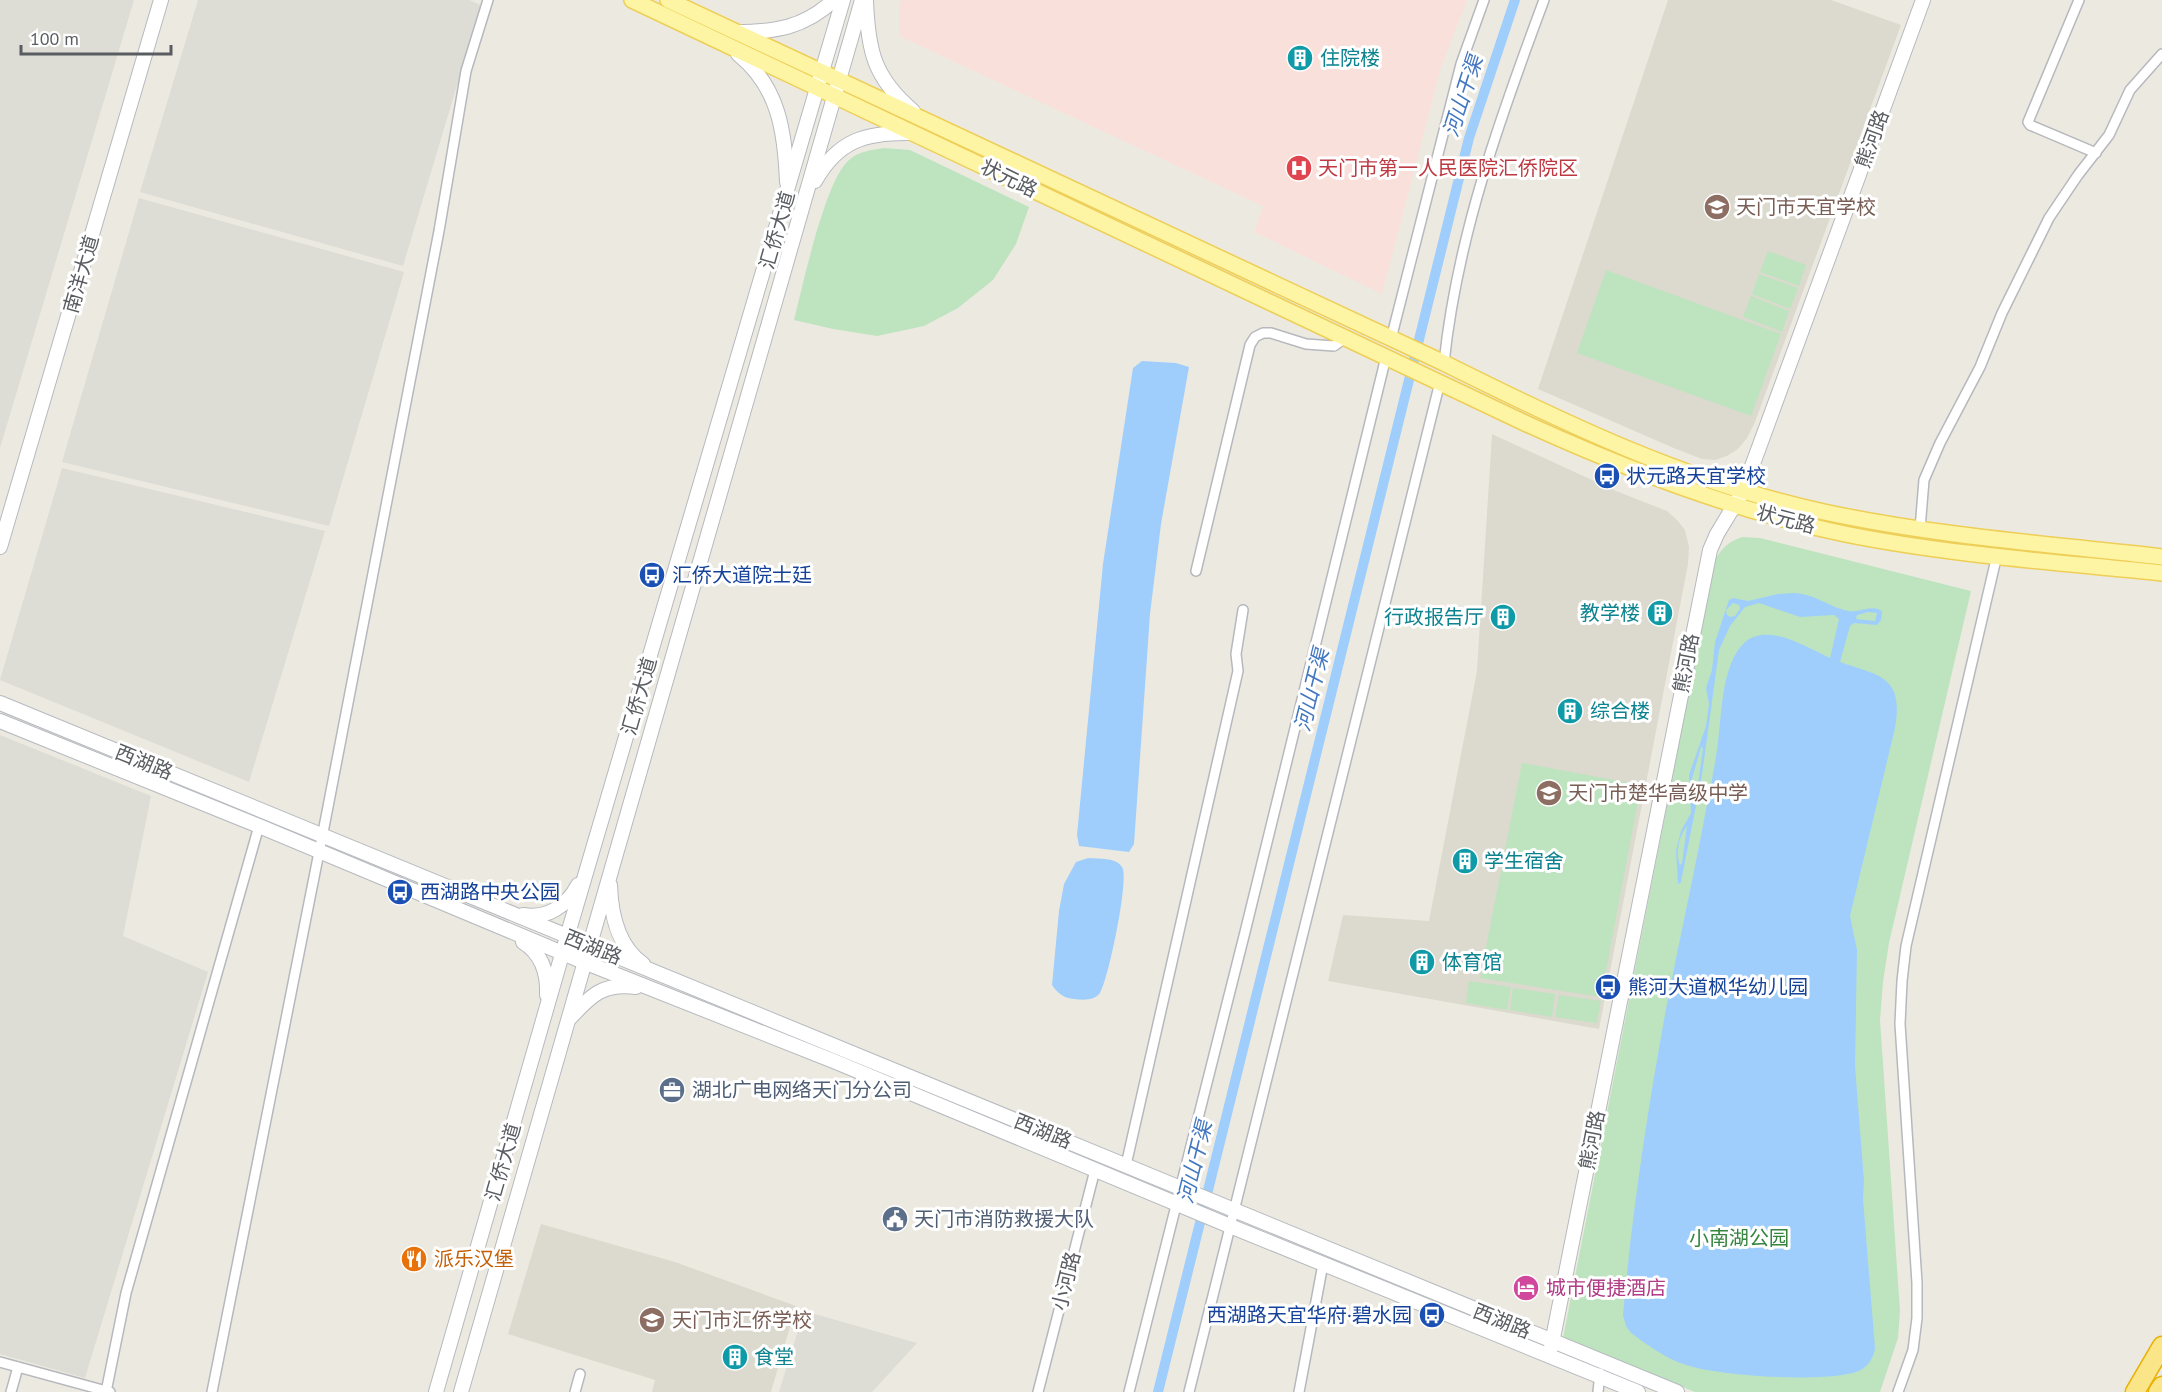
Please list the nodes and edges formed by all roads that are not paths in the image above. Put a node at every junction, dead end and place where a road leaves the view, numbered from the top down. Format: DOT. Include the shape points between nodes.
graph roads {
  1 [pos="161,0"];
  2 [pos="488,0"];
  3 [pos="632,0"];
  4 [pos="668,0"];
  5 [pos="834,0"];
  6 [pos="843,0"];
  7 [pos="852,0"];
  8 [pos="862,0"];
  9 [pos="1484,0"];
  10 [pos="1544,0"];
  11 [pos="1923,0"];
  12 [pos="2079,0"];
  13 [pos="732,39"];
  14 [pos="2162,54"];
  15 [pos="839,80"];
  16 [pos="821,81"];
  17 [pos="834,95"];
  18 [pos="921,118"];
  19 [pos="916,133"];
  20 [pos="2096,153"];
  21 [pos="787,194"];
  22 [pos="805,198"];
  23 [pos="1345,338"];
  24 [pos="1392,340"];
  25 [pos="1386,357"];
  26 [pos="1441,362"];
  27 [pos="1437,380"];
  28 [pos="1743,491"];
  29 [pos="1735,505"];
  30 [pos="1920,529"];
  31 [pos="0,547"];
  32 [pos="1997,555"];
  33 [pos="2162,557"];
  34 [pos="1196,571"];
  35 [pos="2162,573"];
  36 [pos="1243,610"];
  37 [pos="0,695"];
  38 [pos="0,703"];
  39 [pos="14,709"];
  40 [pos="3,723"];
  41 [pos="259,826"];
  42 [pos="322,836"];
  43 [pos="319,851"];
  44 [pos="588,868"];
  45 [pos="609,874"];
  46 [pos="507,912"];
  47 [pos="501,928"];
  48 [pos="567,937"];
  49 [pos="589,946"];
  50 [pos="563,954"];
  51 [pos="584,962"];
  52 [pos="657,974"];
  53 [pos="651,988"];
  54 [pos="546,1012"];
  55 [pos="567,1020"];
  56 [pos="1126,1165"];
  57 [pos="1095,1170"];
  58 [pos="1183,1189"];
  59 [pos="1179,1204"];
  60 [pos="1231,1210"];
  61 [pos="1226,1225"];
  62 [pos="1323,1264"];
  63 [pos="1553,1342"];
  64 [pos="2162,1346"];
  65 [pos="1550,1356"];
  66 [pos="1602,1361"];
  67 [pos="0,1362"];
  68 [pos="2162,1365"];
  69 [pos="18,1367"];
  70 [pos="580,1374"];
  71 [pos="1600,1377"];
  72 [pos="2162,1386"];
  73 [pos="10,1392"];
  74 [pos="108,1392"];
  75 [pos="212,1392"];
  76 [pos="436,1392"];
  77 [pos="461,1392"];
  78 [pos="575,1392"];
  79 [pos="1038,1392"];
  80 [pos="1129,1392"];
  81 [pos="1189,1392"];
  82 [pos="1299,1392"];
  83 [pos="1598,1392"];
  84 [pos="1638,1392"];
  85 [pos="1677,1392"];
  86 [pos="1898,1392"];
  87 [pos="2135,1392"];
  88 [pos="2146,1392"];
  89 [pos="2158,1392"];
  1 -- 31 [label="main road, 南洋大道"];
  2 -- 42 [label="street" via="466,71 439,231"];
  3 -- 13 [label="main road, 状元路"];
  4 -- 13 [label="main road, 状元路"];
  5 -- 13 [label="main road" via="800,23"];
  6 -- 16 [label="main road, 汇侨大道"];
  7 -- 8 [label="main road"];
  8 -- 15 [label="main road, 汇侨大道"];
  8 -- 18 [label="main road" via="869,39 884,81"];
  9 -- 24 [label="street" via="1455,86"];
  10 -- 26 [label="street" via="1480,183"];
  11 -- 28 [label="main road, 熊河路"];
  12 -- 20 [label="street" via="2028,122"];
  13 -- 16 [label="main road, 状元路"];
  13 -- 21 [label="main road" via="763,79 778,109"];
  14 -- 20 [label="street" via="2130,90"];
  15 -- 16 [label="main road, 状元路"];
  15 -- 17 [label="main road, 汇侨大道"];
  15 -- 18 [label="main road, 状元路"];
  16 -- 17 [label="main road, 状元路"];
  16 -- 21 [label="main road, 汇侨大道"];
  17 -- 19 [label="main road, 状元路"];
  17 -- 22 [label="main road, 汇侨大道"];
  18 -- 24 [label="main road, 状元路"];
  19 -- 22 [label="main road" via="870,136 841,148 829,159"];
  19 -- 23 [label="main road, 状元路"];
  20 -- 30 [label="street" via="2049,218 1940,443 1924,480"];
  21 -- 44 [label="main road, 汇侨大道"];
  22 -- 45 [label="main road, 汇侨大道"];
  23 -- 25 [label="main road, 状元路"];
  23 -- 34 [label="street" via="1334,346 1306,344 1271,333 1255,337"];
  24 -- 26 [label="main road, 状元路"];
  25 -- 27 [label="main road, 状元路"];
  25 -- 58 [label="street"];
  26 -- 28 [label="main road, 状元路" via="1632,453"];
  27 -- 29 [label="main road, 状元路" via="1578,447"];
  27 -- 60 [label="street"];
  28 -- 29 [label="main road, 熊河路"];
  28 -- 30 [label="main road, 状元路" via="1822,512"];
  29 -- 32 [label="main road, 状元路" via="1856,536"];
  29 -- 63 [label="main road, 熊河路" via="1717,534 1705,567"];
  30 -- 33 [label="main road, 状元路"];
  32 -- 35 [label="main road, 状元路"];
  32 -- 86 [label="street" via="1906,946 1900,1024 1917,1318 1913,1350"];
  36 -- 56 [label="street" via="1236,654 1238,670"];
  37 -- 39 [label="main road"];
  38 -- 39 [label="main road, 西湖路"];
  39 -- 42 [label="main road, 西湖路"];
  40 -- 41 [label="main road, 西湖路"];
  41 -- 43 [label="main road, 西湖路"];
  41 -- 74 [label="street" via="126,1293"];
  42 -- 43 [label="street"];
  42 -- 46 [label="main road, 西湖路"];
  43 -- 47 [label="main road, 西湖路"];
  43 -- 75 [label="street"];
  44 -- 46 [label="main road" via="560,907 538,916"];
  44 -- 48 [label="main road, 汇侨大道"];
  45 -- 49 [label="main road, 汇侨大道"];
  45 -- 52 [label="main road" via="612,910 620,937 638,960"];
  46 -- 48 [label="main road, 西湖路"];
  47 -- 50 [label="main road, 西湖路"];
  47 -- 54 [label="main road" via="531,947 543,963"];
  48 -- 49 [label="main road, 西湖路"];
  48 -- 50 [label="main road, 汇侨大道"];
  49 -- 51 [label="main road, 汇侨大道"];
  49 -- 52 [label="main road, 西湖路"];
  50 -- 51 [label="main road, 西湖路"];
  50 -- 54 [label="main road, 汇侨大道"];
  51 -- 53 [label="main road, 西湖路"];
  51 -- 55 [label="main road, 汇侨大道"];
  52 -- 56 [label="main road, 西湖路"];
  53 -- 55 [label="main road" via="606,988 594,993"];
  53 -- 57 [label="main road, 西湖路"];
  54 -- 76 [label="main road, 汇侨大道"];
  55 -- 77 [label="main road, 汇侨大道"];
  56 -- 58 [label="main road, 西湖路"];
  57 -- 59 [label="main road, 西湖路"];
  57 -- 79 [label="street, 小河路"];
  58 -- 59 [label="street"];
  58 -- 60 [label="main road, 西湖路"];
  59 -- 61 [label="main road, 西湖路"];
  59 -- 80 [label="street"];
  60 -- 61 [label="street"];
  60 -- 63 [label="main road, 西湖路"];
  61 -- 62 [label="main road, 西湖路"];
  61 -- 81 [label="street"];
  62 -- 65 [label="main road, 西湖路"];
  62 -- 82 [label="street"];
  63 -- 65 [label="main road, 熊河路"];
  63 -- 66 [label="main road, 西湖路"];
  64 -- 87 [label="highway"];
  65 -- 71 [label="main road, 西湖路"];
  66 -- 71 [label="street"];
  66 -- 85 [label="main road, 西湖路"];
  67 -- 69 [label="street"];
  68 -- 88 [label="highway"];
  69 -- 73 [label="street"];
  69 -- 74 [label="street"];
  70 -- 78 [label="street"];
  71 -- 83 [label="street"];
  71 -- 84 [label="main road, 西湖路"];
  72 -- 89 [label="highway"];
}
